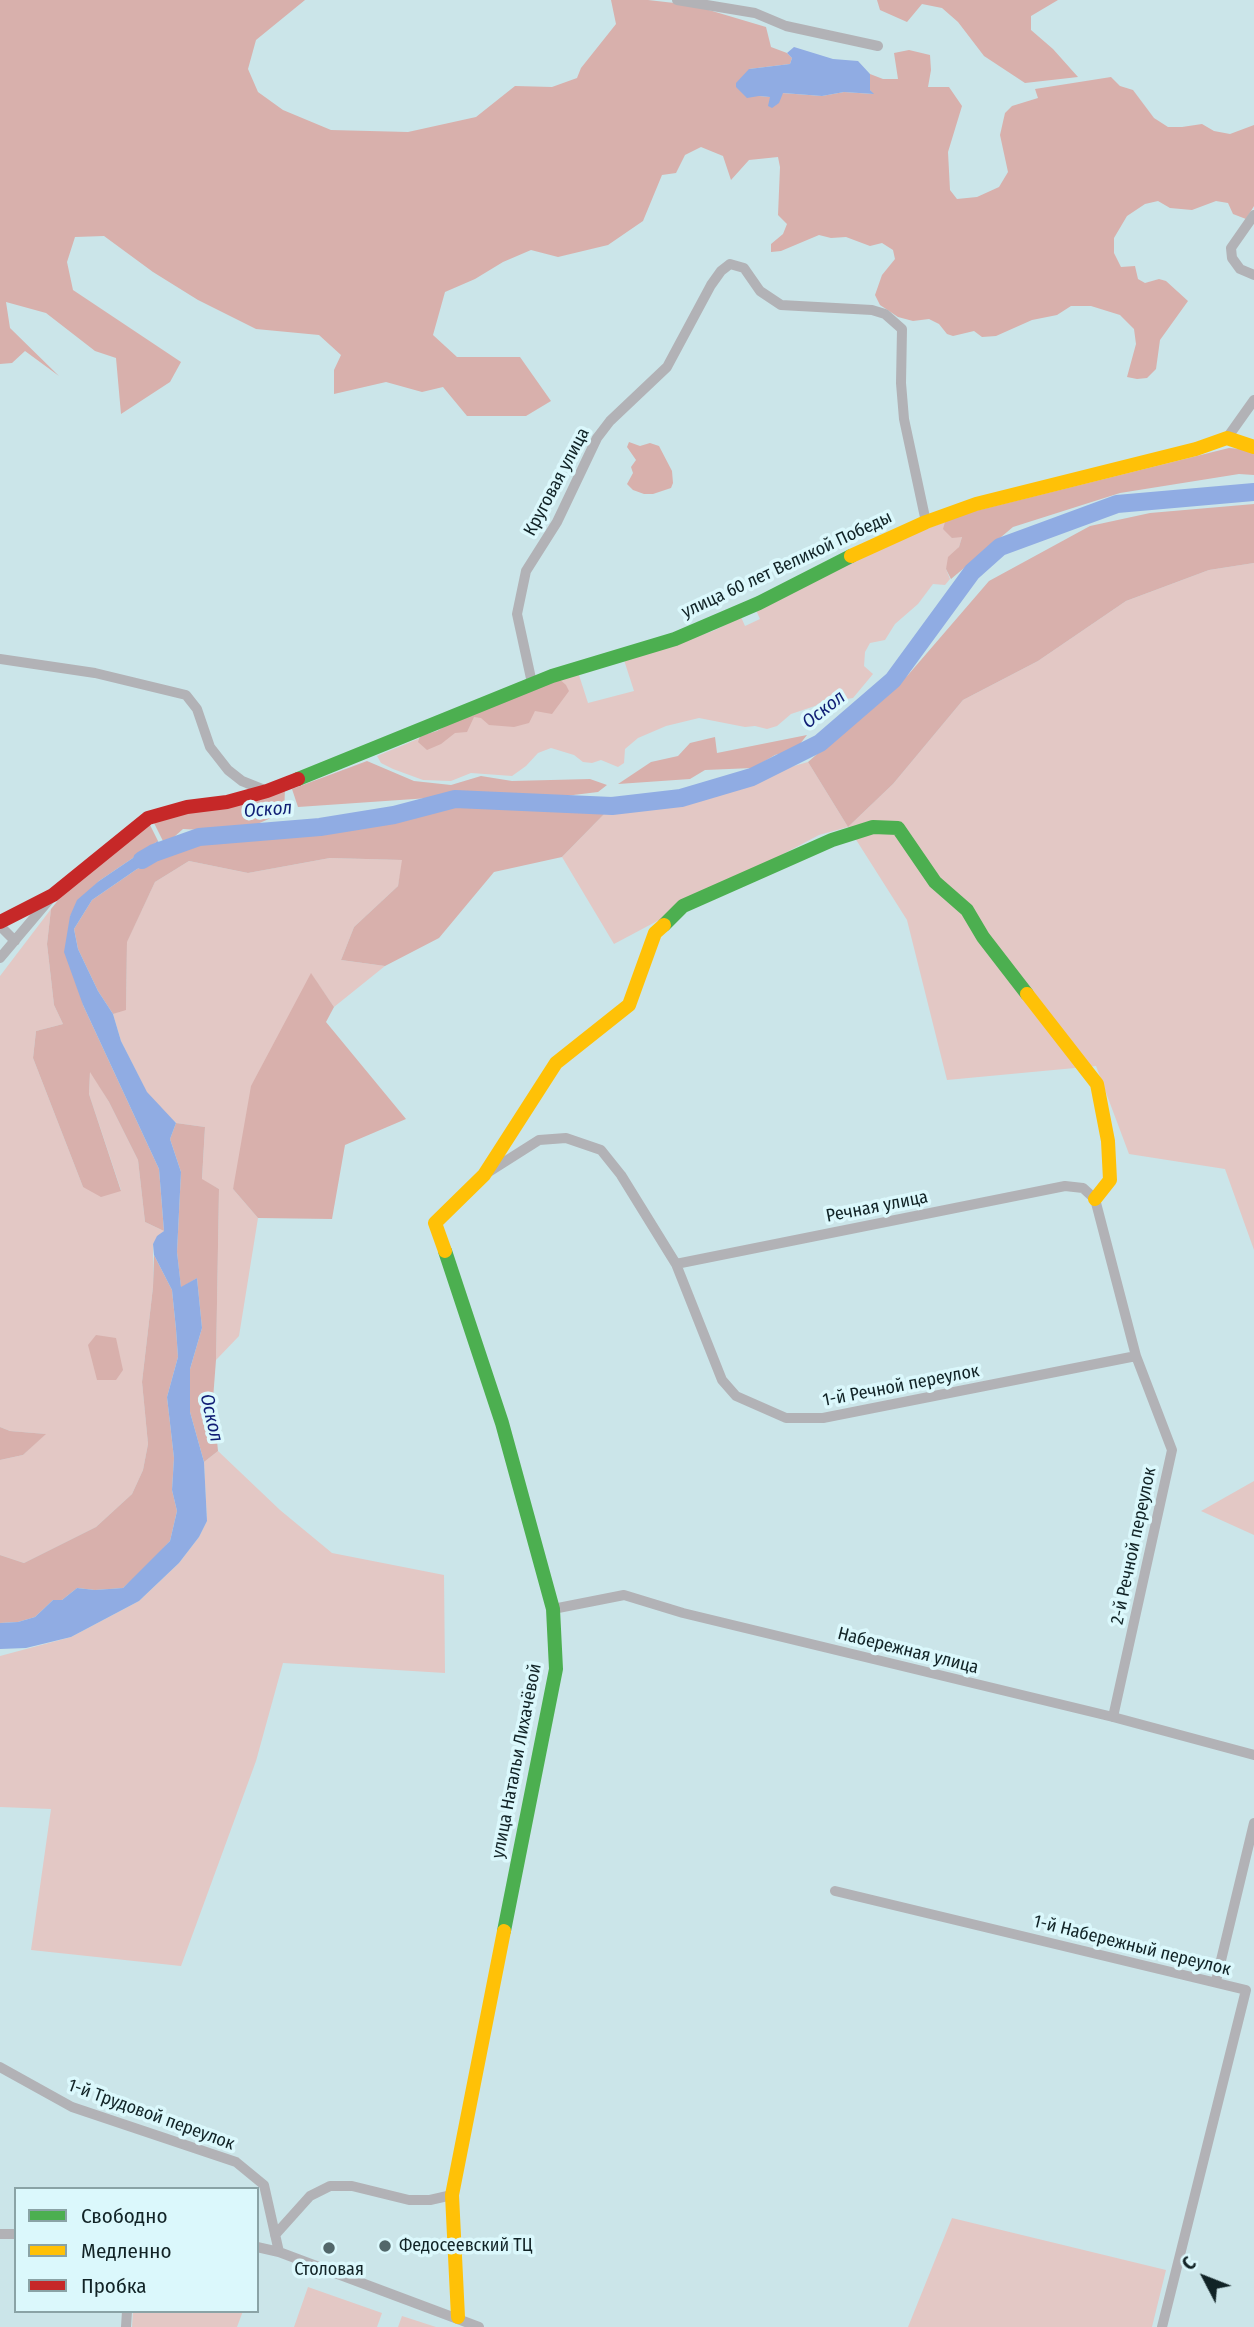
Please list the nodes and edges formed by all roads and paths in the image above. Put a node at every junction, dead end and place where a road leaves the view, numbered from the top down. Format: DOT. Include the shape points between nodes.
graph roads {
  1 [pos="677,0"];
  2 [pos="878,46"];
  3 [pos="1254,215"];
  4 [pos="1254,275"];
  5 [pos="1254,400"];
  6 [pos="1227,439"];
  7 [pos="1254,447"];
  8 [pos="926,522"];
  9 [pos="0,659"];
  10 [pos="533,683"];
  11 [pos="267,791"];
  12 [pos="54,895"];
  13 [pos="0,924"];
  14 [pos="15,941"];
  15 [pos="0,958"];
  16 [pos="484,1175"];
  17 [pos="1095,1199"];
  18 [pos="676,1264"];
  19 [pos="1136,1356"];
  20 [pos="553,1609"];
  21 [pos="1113,1717"];
  22 [pos="1254,1755"];
  23 [pos="1254,1823"];
  24 [pos="835,1891"];
  25 [pos="1216,1981"];
  26 [pos="0,2067"];
  27 [pos="452,2195"];
  28 [pos="275,2235"];
  29 [pos="259,2247"];
  30 [pos="279,2252"];
  31 [pos="458,2317"];
  32 [pos="479,2327"];
  33 [pos="1162,2327"];
  1 -- 2 [label="street" via="755,13 786,26"];
  3 -- 4 [label="street" via="1231,248 1240,269"];
  5 -- 6 [label="street"];
  6 -- 7 [label="street"];
  6 -- 8 [label="street, улица 60 лет Великой Победы" via="976,504"];
  8 -- 10 [label="street, улица 60 лет Великой Победы" via="675,639"];
  8 -- 10 [label="street, Круговая улица" via="904,419 902,329 885,314 872,310 781,305 760,291 744,268 730,264 711,285 667,367 597,438 556,522 526,570 517,614"];
  9 -- 11 [label="street" via="96,673 186,695 197,709 210,747 228,770"];
  10 -- 11 [label="street, улица 60 лет Великой Победы"];
  11 -- 12 [label="street, улица 60 лет Великой Победы" via="148,818"];
  12 -- 13 [label="street, улица 60 лет Великой Победы"];
  12 -- 14 [label="street"];
  13 -- 14 [label="street"];
  14 -- 15 [label="street"];
  16 -- 17 [label="street" via="556,1063 629,1005 655,933 683,906 832,840 873,827 898,828 936,882 967,910 1097,1084 1110,1180"];
  16 -- 18 [label="street, 1-й Речной переулок" via="539,1140 566,1138 601,1150"];
  16 -- 20 [label="street, улица Натальи Лихачёвой" via="435,1223 502,1423"];
  17 -- 18 [label="street, Речная улица" via="1083,1188 1065,1186"];
  17 -- 19 [label="street, 2-й Речной переулок"];
  18 -- 19 [label="street, 1-й Речной переулок" via="722,1380 736,1396 786,1418 823,1418"];
  19 -- 21 [label="street, 2-й Речной переулок" via="1172,1450"];
  20 -- 21 [label="street, Набережная улица" via="624,1595"];
  20 -- 27 [label="street, улица Натальи Лихачёвой" via="556,1669"];
  21 -- 22 [label="street, Набережная улица"];
  23 -- 25 [label="street"];
  24 -- 25 [label="street, 1-й Набережный переулок"];
  25 -- 33 [label="street, 1-й Набережный переулок" via="1247,1990"];
  26 -- 28 [label="street, 1-й Трудовой переулок" via="72,2107 236,2162 264,2185"];
  27 -- 28 [label="street" via="409,2200 352,2186 330,2186 310,2196"];
  27 -- 31 [label="street, улица Натальи Лихачёвой"];
  28 -- 30 [label="street, 1-й Трудовой переулок"];
  29 -- 30 [label="street"];
  30 -- 31 [label="street"];
  31 -- 32 [label="street"];
}
